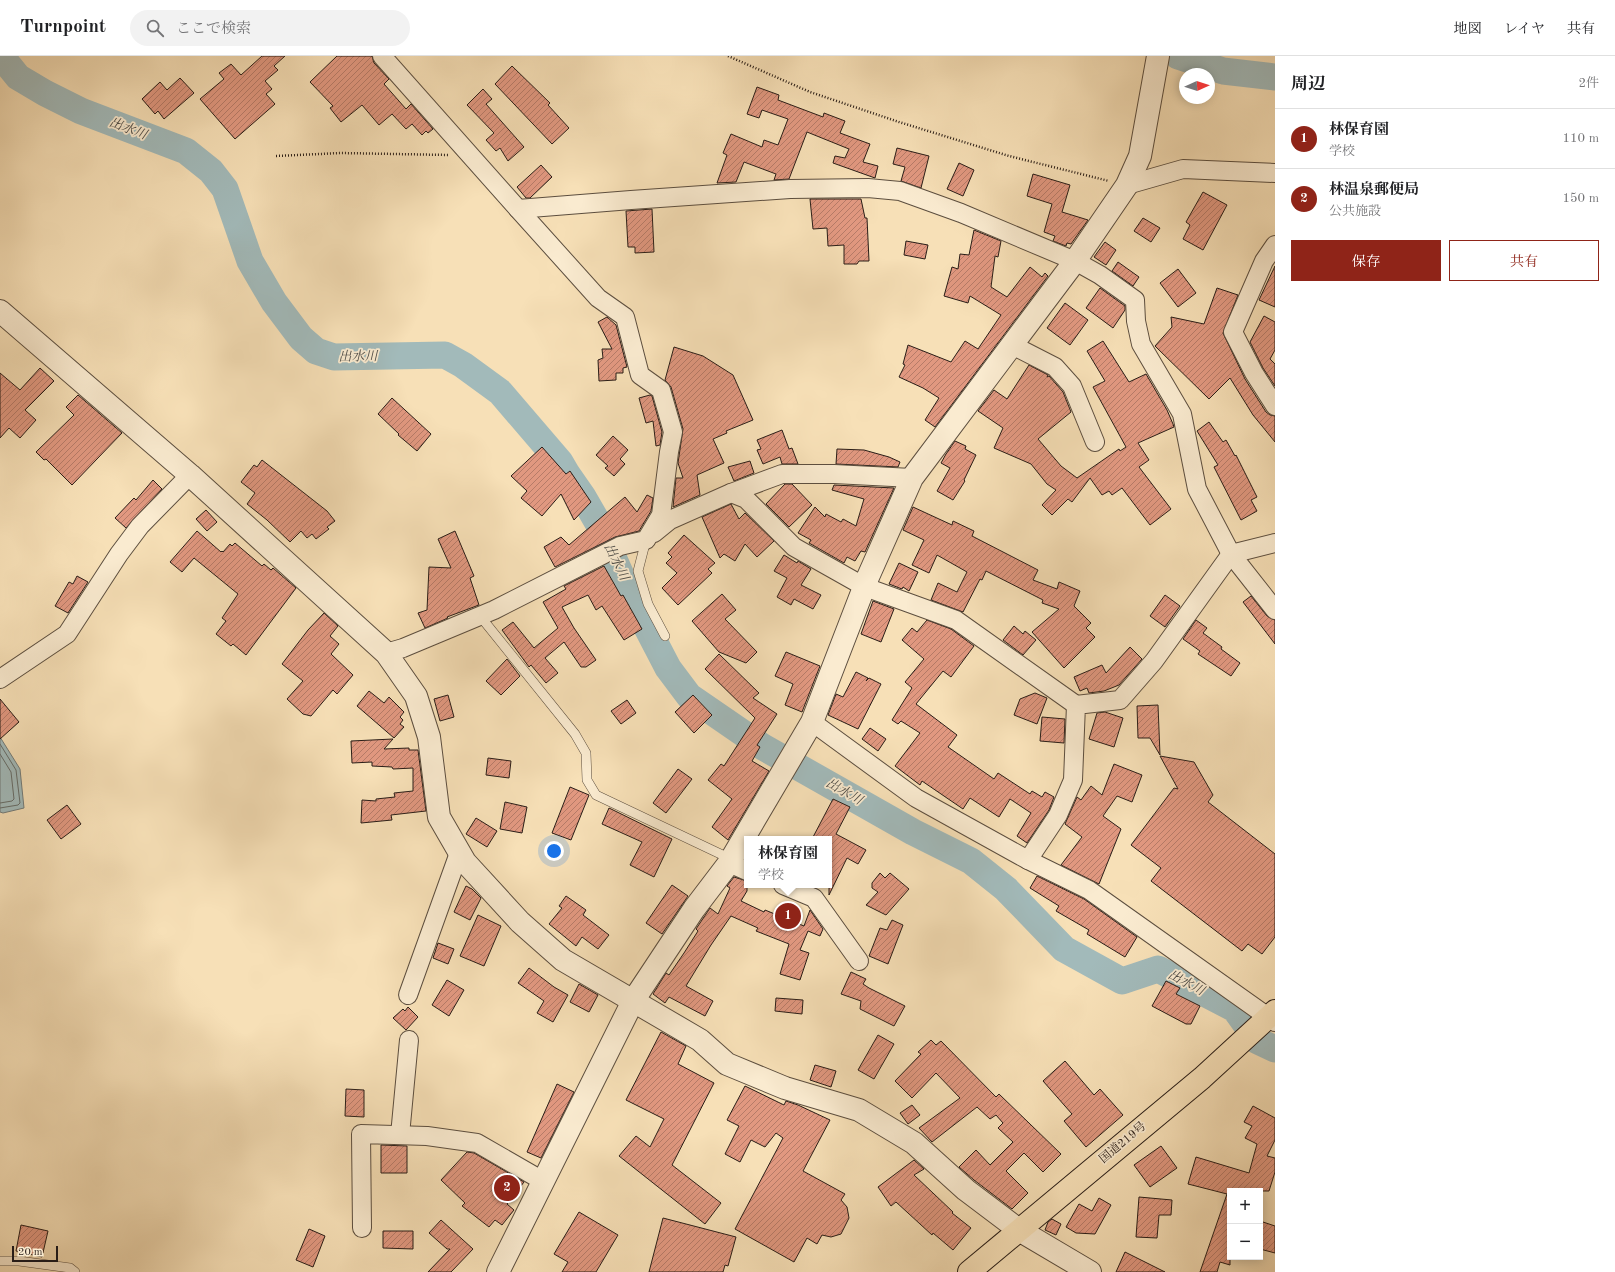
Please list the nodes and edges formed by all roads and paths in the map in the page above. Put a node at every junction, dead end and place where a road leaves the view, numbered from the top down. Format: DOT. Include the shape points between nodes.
graph roads {
  1 [pos="382,56"];
  2 [pos="728,56"];
  3 [pos="1158,56"];
  4 [pos="276,156"];
  5 [pos="472,156"];
  6 [pos="1275,173"];
  7 [pos="1127,185"];
  8 [pos="518,209"];
  9 [pos="1275,245"];
  10 [pos="1075,261"];
  11 [pos="0,312"];
  12 [pos="1012,345"];
  13 [pos="1275,406"];
  14 [pos="1095,442"];
  15 [pos="190,475"];
  16 [pos="912,478"];
  17 [pos="731,493"];
  18 [pos="646,540"];
  19 [pos="1275,543"];
  20 [pos="1231,554"];
  21 [pos="865,587"];
  22 [pos="1275,610"];
  23 [pos="480,616"];
  24 [pos="665,636"];
  25 [pos="386,653"];
  26 [pos="0,679"];
  27 [pos="1076,705"];
  28 [pos="812,722"];
  29 [pos="751,836"];
  30 [pos="744,849"];
  31 [pos="459,853"];
  32 [pos="1028,860"];
  33 [pos="736,864"];
  34 [pos="790,888"];
  35 [pos="859,960"];
  36 [pos="408,995"];
  37 [pos="633,1001"];
  38 [pos="1273,1017"];
  39 [pos="409,1040"];
  40 [pos="400,1135"];
  41 [pos="543,1180"];
  42 [pos="362,1228"];
  43 [pos="1018,1230"];
  44 [pos="0,1261"];
  45 [pos="75,1272"];
  46 [pos="498,1272"];
  47 [pos="968,1272"];
  48 [pos="1090,1272"];
  1 -- 5 [label="street"];
  2 -- 7 [label="path" via="810,92 899,122 1009,156"];
  3 -- 7 [label="street" via="1140,156"];
  4 -- 5 [label="path" via="341,153"];
  5 -- 8 [label="street"];
  6 -- 7 [label="street" via="1183,169"];
  7 -- 10 [label="street"];
  8 -- 10 [label="street" via="790,190 868,188 900,191 961,213"];
  8 -- 18 [label="street" via="598,298 625,318 640,375 661,390 673,432 661,515"];
  9 -- 13 [label="street" via="1264,260 1233,332"];
  10 -- 12 [label="street"];
  10 -- 20 [label="street" via="1135,300 1141,344 1182,414 1197,489"];
  11 -- 15 [label="street"];
  12 -- 14 [label="street" via="1055,367 1072,386"];
  12 -- 16 [label="street"];
  15 -- 25 [label="street"];
  15 -- 26 [label="street" via="136,532 67,634"];
  16 -- 17 [label="street" via="782,474"];
  16 -- 21 [label="street"];
  17 -- 18 [label="street" via="670,520"];
  17 -- 21 [label="street" via="746,499 794,547"];
  18 -- 23 [label="street" via="620,546"];
  18 -- 24 [label="lane" via="638,571 648,604"];
  19 -- 20 [label="street"];
  20 -- 22 [label="street"];
  20 -- 27 [label="street" via="1154,661 1120,700"];
  21 -- 27 [label="street" via="956,620"];
  21 -- 28 [label="street"];
  23 -- 25 [label="street"];
  23 -- 33 [label="lane" via="575,734 586,753 587,780 596,795"];
  25 -- 31 [label="street" via="416,696 429,737 438,817"];
  27 -- 32 [label="street" via="1073,780 1058,815"];
  28 -- 29 [label="street"];
  28 -- 32 [label="street" via="916,798"];
  30 -- 33 [label="street"];
  31 -- 36 [label="street"];
  31 -- 37 [label="street" via="520,922 563,960"];
  32 -- 38 [label="street" via="1089,890"];
  33 -- 37 [label="street" via="694,909"];
  34 -- 35 [label="street" via="814,898"];
  37 -- 41 [label="street"];
  37 -- 43 [label="street" via="700,1040 727,1064 785,1088 859,1110 914,1143 966,1190"];
  38 -- 43 [label="highway, 国道219号"];
  39 -- 40 [label="street"];
  40 -- 41 [label="street" via="477,1143"];
  40 -- 42 [label="street" via="361,1134"];
  41 -- 46 [label="street"];
  43 -- 47 [label="highway, 国道219号"];
  43 -- 48 [label="street"];
  44 -- 45 [label="lane" via="70,1268"];
}
